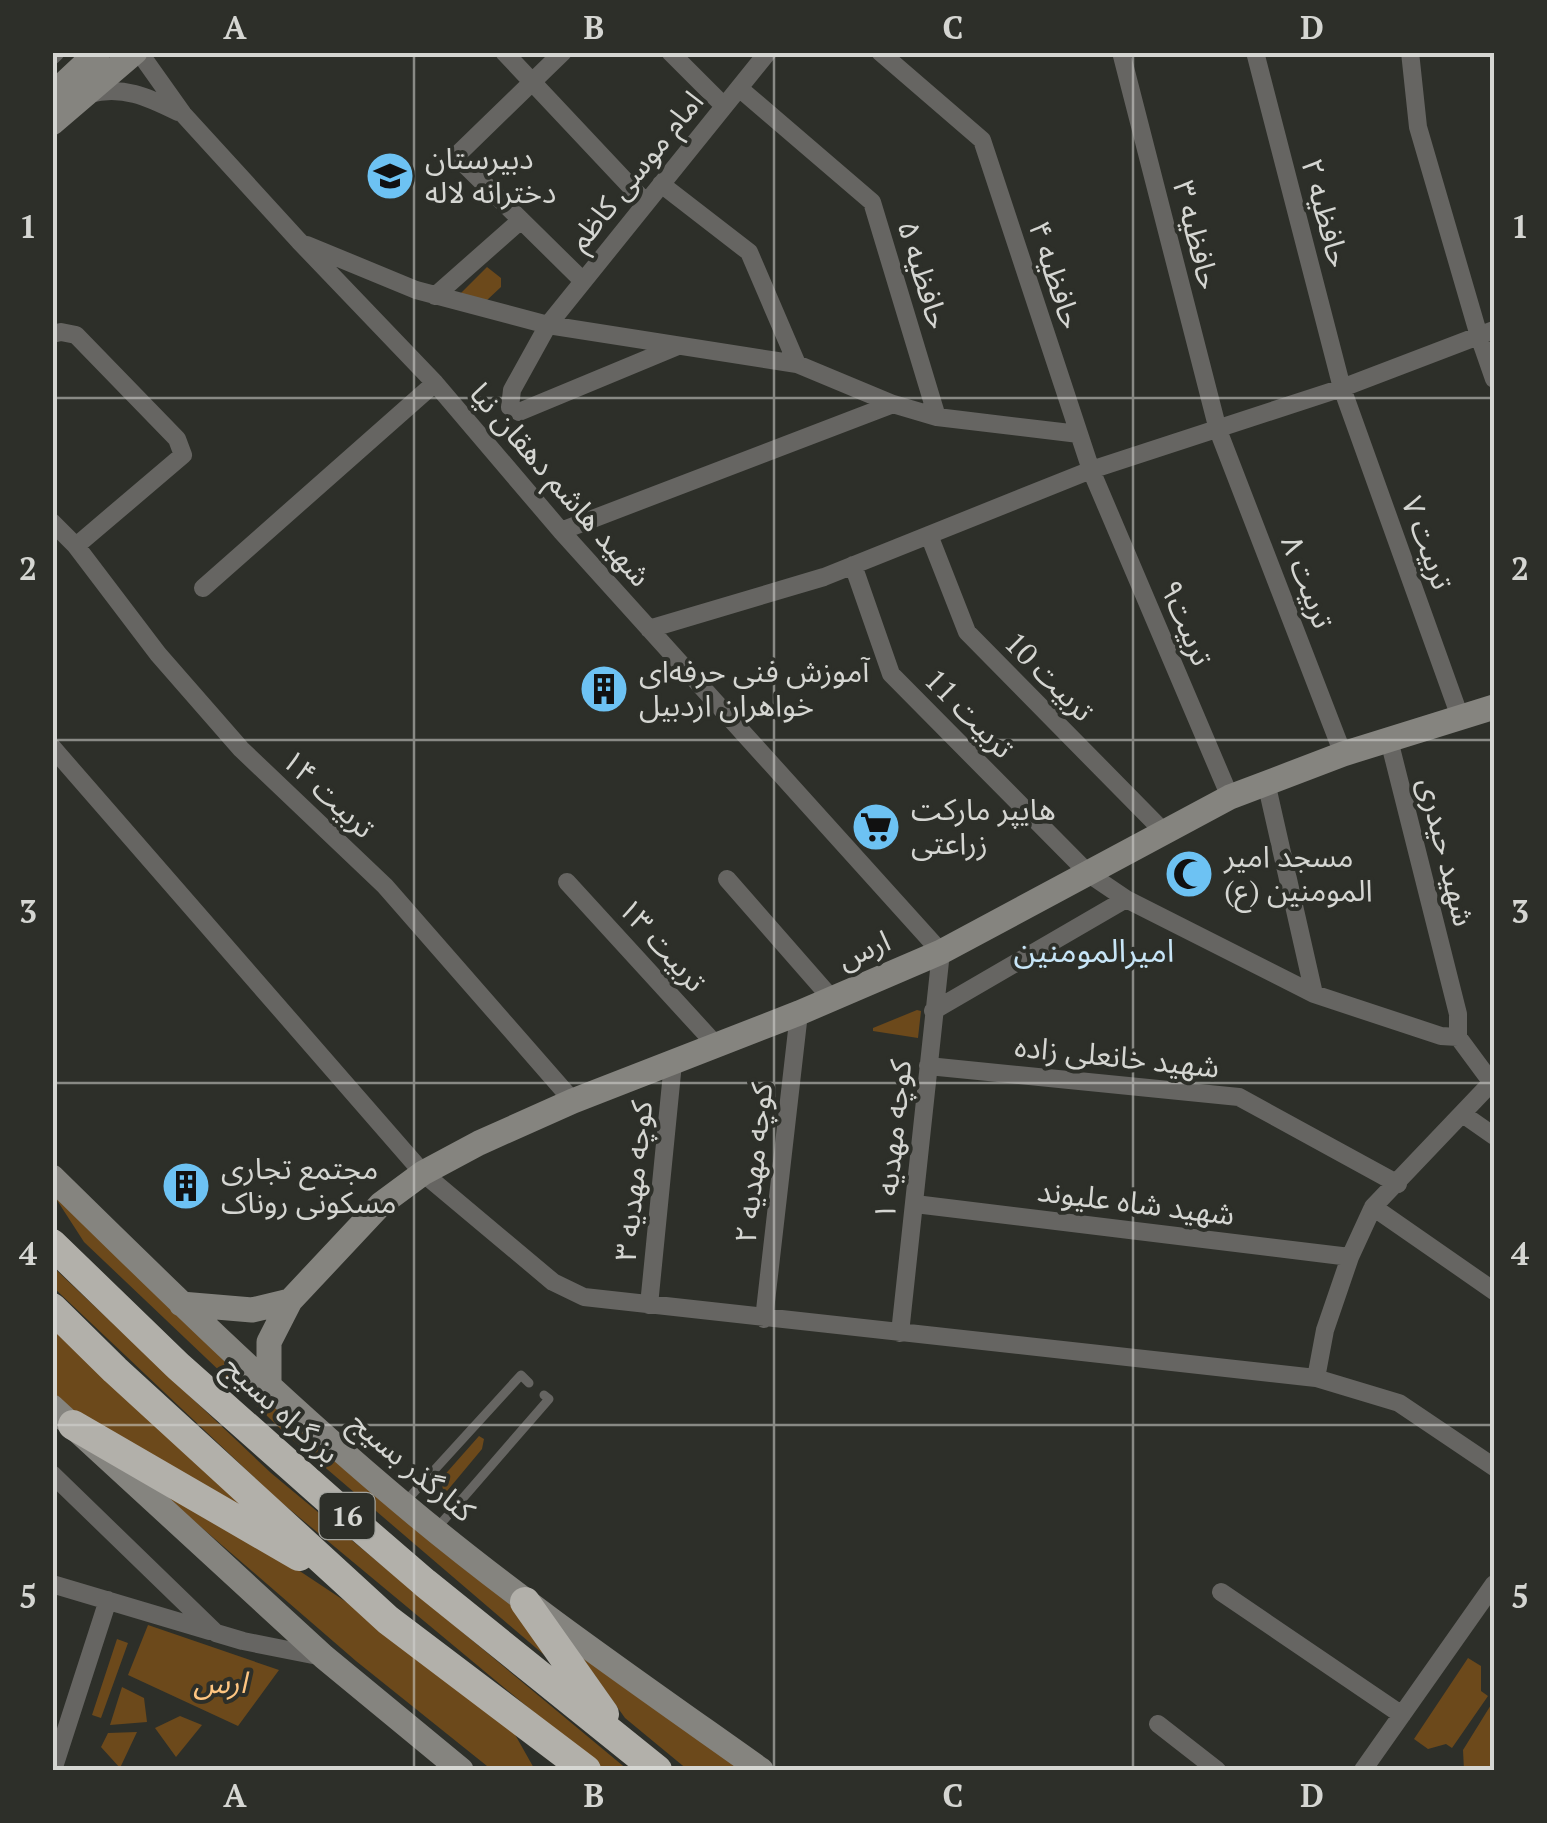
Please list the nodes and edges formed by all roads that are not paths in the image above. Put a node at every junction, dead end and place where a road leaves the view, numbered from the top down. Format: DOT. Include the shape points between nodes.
graph roads {
  1 [pos="98,52"];
  2 [pos="137,52"];
  3 [pos="504,52"];
  4 [pos="563,52"];
  5 [pos="670,52"];
  6 [pos="768,52"];
  7 [pos="880,52"];
  8 [pos="1121,52"];
  9 [pos="1255,52"];
  10 [pos="1410,52"];
  11 [pos="531,81"];
  12 [pos="740,88"];
  13 [pos="85,94"];
  14 [pos="52,96"];
  15 [pos="724,106"];
  16 [pos="183,114"];
  17 [pos="52,122"];
  18 [pos="662,184"];
  19 [pos="646,203"];
  20 [pos="520,220"];
  21 [pos="298,241"];
  22 [pos="583,281"];
  23 [pos="436,296"];
  24 [pos="548,325"];
  25 [pos="1486,333"];
  26 [pos="52,334"];
  27 [pos="679,346"];
  28 [pos="797,364"];
  29 [pos="1494,379"];
  30 [pos="435,383"];
  31 [pos="1342,388"];
  32 [pos="893,404"];
  33 [pos="937,417"];
  34 [pos="1218,430"];
  35 [pos="1079,434"];
  36 [pos="1092,470"];
  37 [pos="52,522"];
  38 [pos="561,530"];
  39 [pos="929,535"];
  40 [pos="76,546"];
  41 [pos="853,565"];
  42 [pos="203,588"];
  43 [pos="649,628"];
  44 [pos="1494,706"];
  45 [pos="1460,717"];
  46 [pos="1389,740"];
  47 [pos="52,746"];
  48 [pos="1344,754"];
  49 [pos="1266,782"];
  50 [pos="1230,797"];
  51 [pos="1166,834"];
  52 [pos="1089,874"];
  53 [pos="727,879"];
  54 [pos="567,882"];
  55 [pos="1126,900"];
  56 [pos="941,952"];
  57 [pos="1314,994"];
  58 [pos="832,999"];
  59 [pos="933,1011"];
  60 [pos="799,1013"];
  61 [pos="1458,1036"];
  62 [pos="717,1046"];
  63 [pos="673,1063"];
  64 [pos="928,1066"];
  65 [pos="1493,1082"];
  66 [pos="573,1101"];
  67 [pos="1464,1115"];
  68 [pos="1494,1136"];
  69 [pos="423,1173"];
  70 [pos="52,1177"];
  71 [pos="1398,1184"];
  72 [pos="915,1204"];
  73 [pos="1373,1207"];
  74 [pos="52,1219"];
  75 [pos="52,1244"];
  76 [pos="1350,1258"];
  77 [pos="92,1285"];
  78 [pos="1494,1290"];
  79 [pos="290,1301"];
  80 [pos="182,1304"];
  81 [pos="649,1305"];
  82 [pos="52,1308"];
  83 [pos="764,1318"];
  84 [pos="900,1333"];
  85 [pos="1316,1378"];
  86 [pos="529,1383"];
  87 [pos="270,1388"];
  88 [pos="544,1396"];
  89 [pos="62,1416"];
  90 [pos="1494,1467"];
  91 [pos="52,1474"];
  92 [pos="403,1504"];
  93 [pos="435,1530"];
  94 [pos="52,1584"];
  95 [pos="1494,1584"];
  96 [pos="350,1586"];
  97 [pos="1221,1592"];
  98 [pos="108,1600"];
  99 [pos="525,1602"];
  100 [pos="216,1632"];
  101 [pos="324,1656"];
  102 [pos="1402,1715"];
  103 [pos="522,1720"];
  104 [pos="1158,1724"];
  105 [pos="628,1749"];
  106 [pos="53,1770"];
  107 [pos="460,1770"];
  108 [pos="549,1770"];
  109 [pos="586,1770"];
  110 [pos="657,1770"];
  111 [pos="761,1770"];
  112 [pos="1217,1770"];
  113 [pos="1363,1770"];
  1 -- 14 [label="main road"];
  2 -- 13 [label="main road"];
  2 -- 16 [label="street, شهید هاشم دهقان نیا"];
  3 -- 11 [label="street"];
  4 -- 11 [label="street"];
  5 -- 15 [label="street"];
  6 -- 12 [label="street, امام موسی کاظم"];
  7 -- 35 [label="street, حافظیه ۴" via="982,140"];
  8 -- 34 [label="street, حافظیه ۳"];
  9 -- 31 [label="street, حافظیه ۲"];
  10 -- 25 [label="street" via="1418,127"];
  11 -- 19 [label="street"];
  11 -- 20 [label="street" via="456,156"];
  12 -- 15 [label="street, امام موسی کاظم"];
  12 -- 33 [label="street, حافظیه ۵" via="872,202"];
  13 -- 16 [label="street" via="110,88"];
  13 -- 17 [label="main road"];
  15 -- 18 [label="street, امام موسی کاظم"];
  16 -- 21 [label="street, شهید هاشم دهقان نیا"];
  18 -- 19 [label="street, امام موسی کاظم"];
  18 -- 28 [label="street" via="749,252"];
  19 -- 22 [label="street, امام موسی کاظم"];
  20 -- 22 [label="street"];
  20 -- 23 [label="street"];
  21 -- 23 [label="street"];
  21 -- 30 [label="street, شهید هاشم دهقان نیا"];
  22 -- 24 [label="street, امام موسی کاظم"];
  23 -- 24 [label="street"];
  24 -- 27 [label="street"];
  24 -- 27 [label="street, امام موسی کاظم" via="512,390 510,408 520,412"];
  25 -- 29 [label="street"];
  25 -- 31 [label="street"];
  26 -- 40 [label="street" via="76,335 177,440 183,456"];
  27 -- 28 [label="street"];
  28 -- 32 [label="street"];
  30 -- 38 [label="street, شهید هاشم دهقان نیا"];
  30 -- 42 [label="street"];
  31 -- 34 [label="street"];
  31 -- 45 [label="street, تربیت ۷"];
  32 -- 33 [label="street"];
  32 -- 38 [label="street"];
  33 -- 35 [label="street"];
  34 -- 36 [label="street"];
  34 -- 48 [label="street, تربیت ۸"];
  35 -- 36 [label="street, حافظیه ۴"];
  36 -- 39 [label="street"];
  36 -- 50 [label="street, تربیت۹"];
  37 -- 40 [label="street, تربیت ۱۴"];
  38 -- 43 [label="street, شهید هاشم دهقان نیا"];
  39 -- 41 [label="street"];
  39 -- 51 [label="street, تربیت 10" via="967,632"];
  40 -- 66 [label="street, تربیت ۱۴" via="241,749 385,886"];
  41 -- 43 [label="street"];
  41 -- 52 [label="street, تربیت 11" via="891,674"];
  43 -- 56 [label="street, شهید هاشم دهقان نیا"];
  44 -- 45 [label="main road, ارس"];
  45 -- 46 [label="main road, ارس"];
  46 -- 48 [label="main road, ارس"];
  46 -- 61 [label="street, شهید حیدری"];
  47 -- 69 [label="street"];
  48 -- 49 [label="main road, ارس"];
  49 -- 50 [label="main road, ارس"];
  49 -- 57 [label="street"];
  50 -- 51 [label="main road, ارس"];
  51 -- 52 [label="main road, ارس"];
  52 -- 55 [label="street, تربیت 11"];
  52 -- 56 [label="main road, ارس"];
  53 -- 58 [label="street"];
  54 -- 62 [label="street, تربیت ۱۳"];
  55 -- 57 [label="street, تربیت 11"];
  55 -- 59 [label="street"];
  56 -- 58 [label="main road, ارس"];
  56 -- 59 [label="street, کوچه مهدیه ۱"];
  57 -- 61 [label="street, تربیت 11"];
  58 -- 60 [label="main road, ارس"];
  59 -- 64 [label="street, کوچه مهدیه ۱"];
  60 -- 62 [label="main road, ارس"];
  60 -- 83 [label="street, کوچه مهدیه ۲"];
  61 -- 65 [label="street"];
  62 -- 63 [label="main road, ارس"];
  63 -- 66 [label="main road, ارس"];
  63 -- 81 [label="street, کوچه مهدیه ۳"];
  64 -- 71 [label="street, شهید خانعلی زاده" via="1238,1097"];
  64 -- 72 [label="street, کوچه مهدیه ۱"];
  65 -- 67 [label="street"];
  66 -- 69 [label="main road, ارس"];
  67 -- 68 [label="street"];
  67 -- 71 [label="street"];
  69 -- 79 [label="main road, ارس" via="381,1204"];
  69 -- 81 [label="street" via="568,1292"];
  70 -- 80 [label="main road, کنارگذر بسیج"];
  71 -- 73 [label="street"];
  72 -- 76 [label="street, شهید شاه علیوند"];
  72 -- 84 [label="street, کوچه مهدیه ۱"];
  73 -- 76 [label="street"];
  73 -- 78 [label="street"];
  74 -- 77 [label="highway"];
  75 -- 77 [label="highway, بزرگراه بسیج / 16"];
  76 -- 85 [label="street"];
  77 -- 105 [label="highway, بزرگراه بسیج / 16" via="359,1526"];
  79 -- 80 [label="main road" via="252,1310"];
  79 -- 87 [label="main road, ارس" via="270,1342"];
  80 -- 87 [label="main road, کنارگذر بسیج"];
  81 -- 83 [label="street"];
  82 -- 96 [label="highway, 16"];
  83 -- 84 [label="street"];
  84 -- 85 [label="street"];
  85 -- 90 [label="street" via="1399,1403"];
  86 -- 92 [label="lane" via="521,1375"];
  87 -- 92 [label="main road, کنارگذر بسیج"];
  88 -- 93 [label="lane" via="549,1399"];
  89 -- 96 [label="highway"];
  89 -- 101 [label="main road"];
  91 -- 100 [label="street"];
  92 -- 93 [label="main road, کنارگذر بسیج"];
  93 -- 99 [label="main road, کنارگذر بسیج"];
  94 -- 98 [label="street"];
  95 -- 102 [label="street"];
  96 -- 103 [label="highway, 16"];
  97 -- 102 [label="street"];
  98 -- 100 [label="street"];
  98 -- 106 [label="street"];
  99 -- 105 [label="highway"];
  99 -- 111 [label="main road, کنارگذر بسیج"];
  100 -- 101 [label="street"];
  101 -- 107 [label="main road"];
  102 -- 113 [label="street"];
  103 -- 108 [label="highway"];
  103 -- 109 [label="highway, 16"];
  104 -- 112 [label="street"];
  105 -- 110 [label="highway, بزرگراه بسیج / 16"];
}
